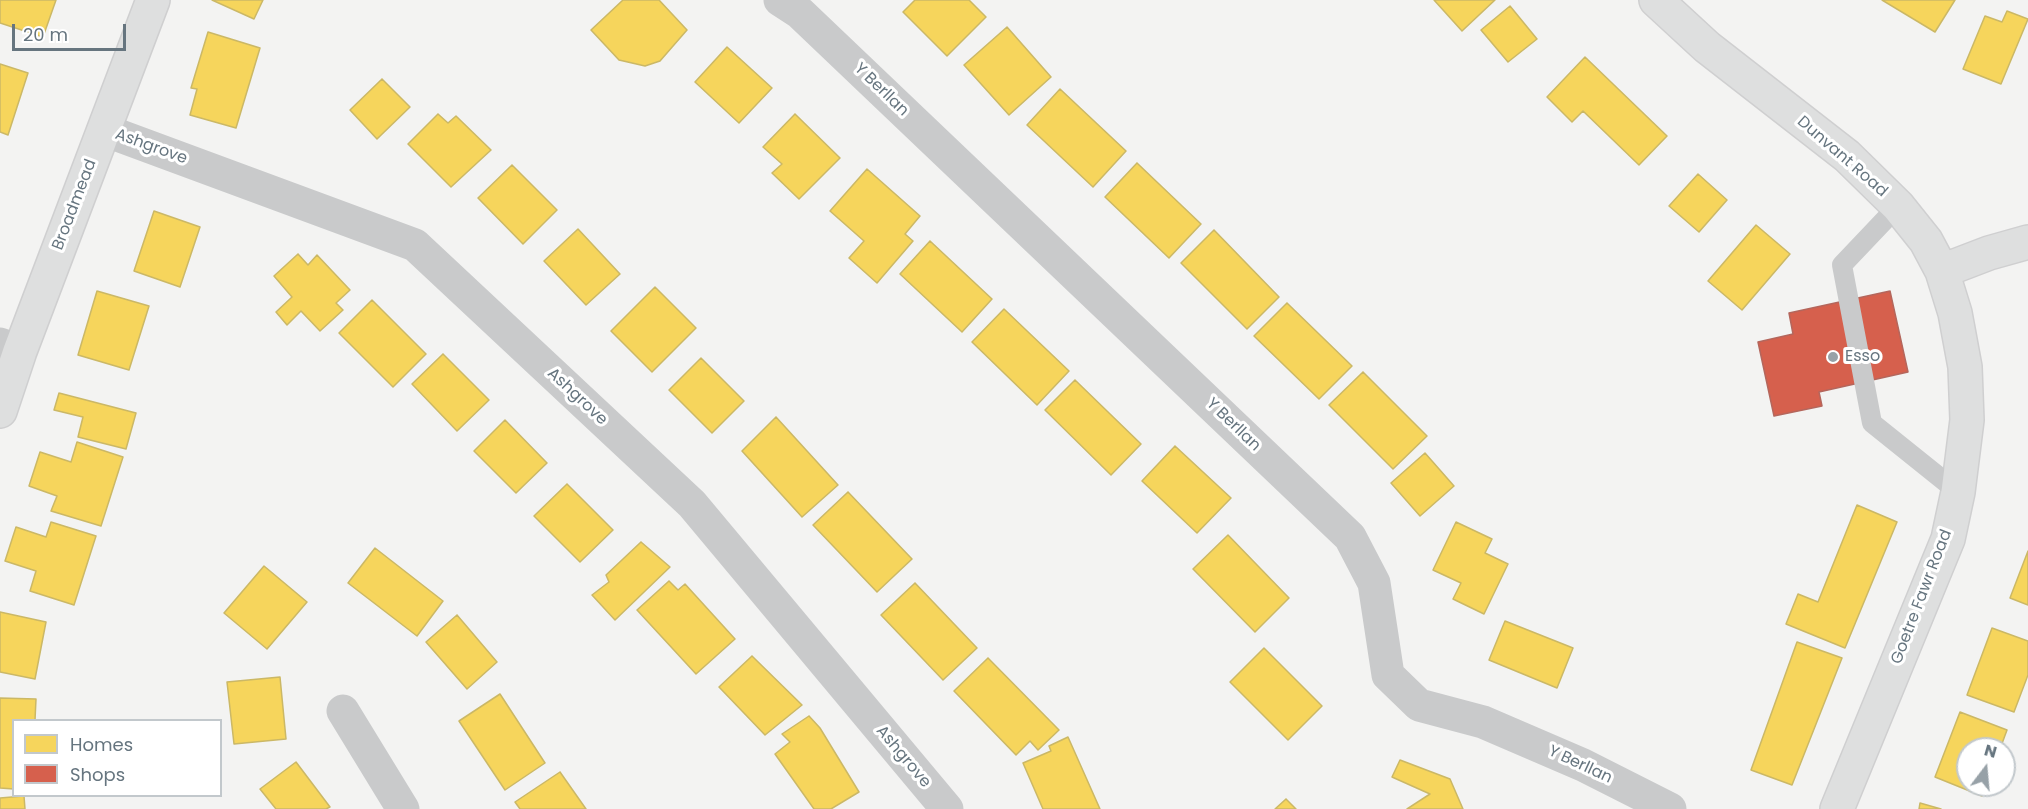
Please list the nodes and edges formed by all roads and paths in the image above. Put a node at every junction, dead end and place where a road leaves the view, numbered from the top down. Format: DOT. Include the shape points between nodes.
graph roads {
  1 [pos="153,0"];
  2 [pos="780,0"];
  3 [pos="1656,0"];
  4 [pos="104,130"];
  5 [pos="1898,206"];
  6 [pos="2028,242"];
  7 [pos="1942,271"];
  8 [pos="10,347"];
  9 [pos="0,411"];
  10 [pos="1958,492"];
  11 [pos="343,711"];
  12 [pos="403,809"];
  13 [pos="947,809"];
  14 [pos="1670,809"];
  15 [pos="1838,809"];
  1 -- 4 [label="main road, Broadmead"];
  2 -- 14 [label="street, Y Berllan" via="800,13 1350,537 1374,584 1388,675 1419,705 1483,722 1583,765"];
  3 -- 5 [label="main road, Dunvant Road" via="1707,47 1846,156"];
  4 -- 8 [label="main road, Broadmead"];
  4 -- 13 [label="street, Ashgrove" via="415,245 692,504"];
  5 -- 7 [label="main road, Dunvant Road" via="1926,241"];
  5 -- 10 [label="lane" via="1842,265 1872,423"];
  6 -- 7 [label="main road"];
  7 -- 10 [label="main road, Goetre Fawr Road" via="1965,367 1967,420"];
  8 -- 9 [label="main road, Broadmead"];
  10 -- 15 [label="main road, Goetre Fawr Road" via="1948,539"];
  11 -- 12 [label="street"];
}
